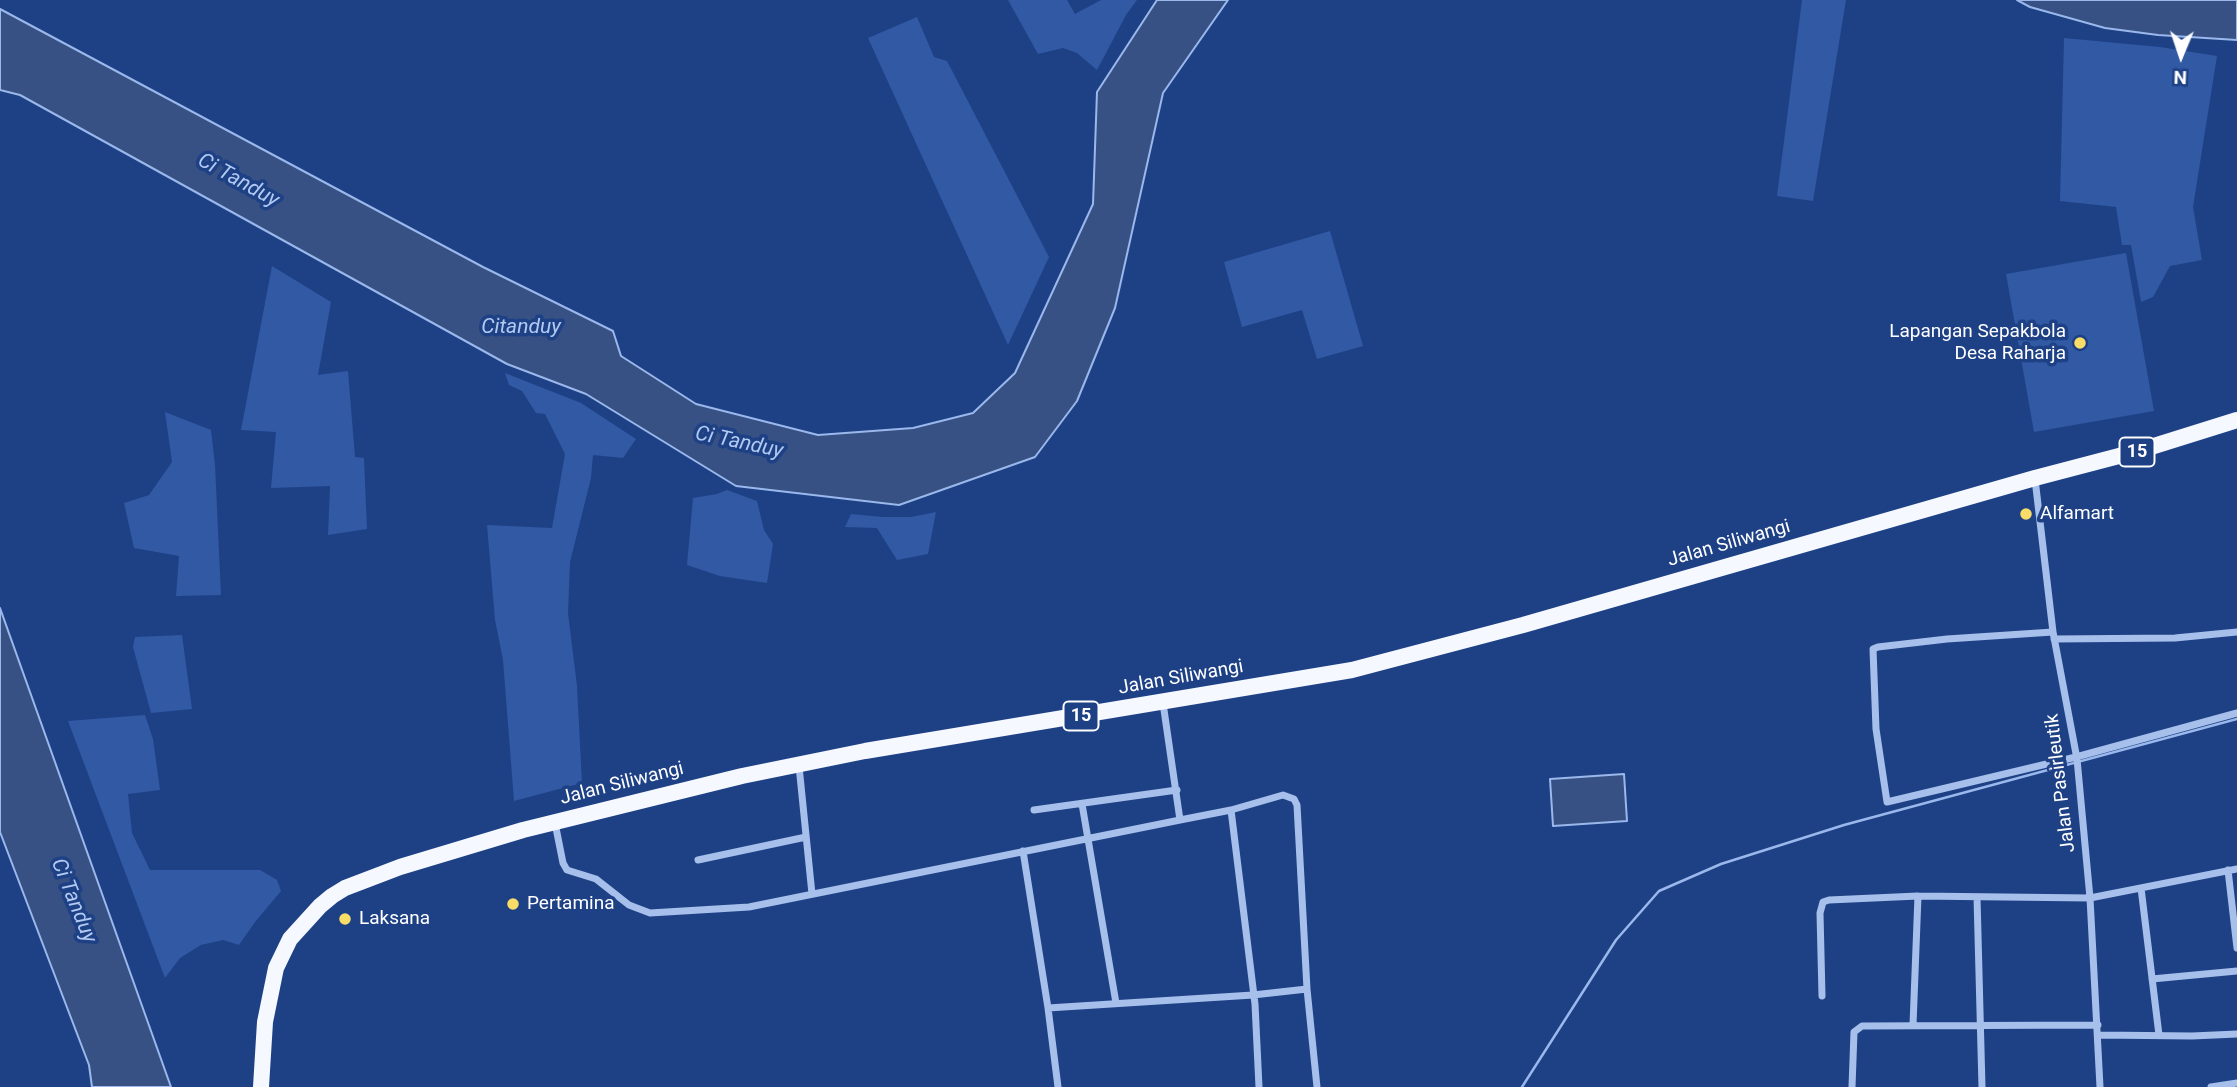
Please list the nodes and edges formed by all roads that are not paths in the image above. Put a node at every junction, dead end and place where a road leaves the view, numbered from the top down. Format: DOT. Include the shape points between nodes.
graph roads {
  1 [pos="2237,420"];
  2 [pos="2035,478"];
  3 [pos="2237,632"];
  4 [pos="2054,635"];
  5 [pos="1163,702"];
  6 [pos="2237,713"];
  7 [pos="2076,758"];
  8 [pos="799,764"];
  9 [pos="1177,790"];
  10 [pos="1082,804"];
  11 [pos="1034,810"];
  12 [pos="1231,810"];
  13 [pos="1180,820"];
  14 [pos="555,823"];
  15 [pos="806,837"];
  16 [pos="1089,839"];
  17 [pos="1023,851"];
  18 [pos="698,860"];
  19 [pos="2237,869"];
  20 [pos="2228,870"];
  21 [pos="2141,888"];
  22 [pos="812,894"];
  23 [pos="1918,897"];
  24 [pos="1977,897"];
  25 [pos="2090,898"];
  26 [pos="2237,948"];
  27 [pos="2237,971"];
  28 [pos="2152,978"];
  29 [pos="1307,989"];
  30 [pos="1253,995"];
  31 [pos="1822,996"];
  32 [pos="1116,1003"];
  33 [pos="1048,1008"];
  34 [pos="1981,1024"];
  35 [pos="1913,1025"];
  36 [pos="2098,1025"];
  37 [pos="2237,1034"];
  38 [pos="2099,1035"];
  39 [pos="2159,1035"];
  40 [pos="2237,1083"];
  41 [pos="261,1087"];
  42 [pos="1058,1087"];
  43 [pos="1259,1087"];
  44 [pos="1317,1087"];
  45 [pos="1852,1087"];
  46 [pos="1982,1087"];
  47 [pos="2100,1087"];
  48 [pos="2211,1087"];
  1 -- 2 [label="highway, Jalan Siliwangi / 15"];
  2 -- 4 [label="street, Jalan Pasirleutik"];
  2 -- 5 [label="highway, Jalan Siliwangi / 15" via="1437,649 1352,670"];
  3 -- 4 [label="street" via="2175,638"];
  4 -- 7 [label="street, Jalan Pasirleutik"];
  4 -- 7 [label="street" via="1947,639 1873,649 1876,729 1887,802"];
  5 -- 8 [label="highway, Jalan Siliwangi / 15"];
  5 -- 9 [label="street"];
  6 -- 7 [label="street"];
  7 -- 25 [label="street, Jalan Pasirleutik"];
  8 -- 14 [label="highway, Jalan Siliwangi / 15"];
  8 -- 15 [label="street"];
  9 -- 10 [label="street"];
  9 -- 13 [label="street"];
  10 -- 11 [label="street"];
  10 -- 16 [label="street"];
  12 -- 13 [label="street"];
  12 -- 29 [label="street" via="1283,795 1297,805"];
  12 -- 30 [label="street"];
  13 -- 16 [label="street"];
  14 -- 22 [label="street" via="568,870 596,878 640,911 749,907"];
  14 -- 41 [label="highway, Jalan Siliwangi / 15" via="400,867 345,888 320,906 290,939 276,968 265,1022"];
  15 -- 18 [label="street"];
  15 -- 22 [label="street"];
  16 -- 17 [label="street"];
  16 -- 32 [label="street"];
  17 -- 22 [label="street"];
  17 -- 33 [label="street"];
  19 -- 20 [label="street"];
  20 -- 21 [label="street"];
  20 -- 26 [label="street"];
  21 -- 25 [label="street"];
  21 -- 28 [label="street"];
  23 -- 24 [label="street"];
  23 -- 31 [label="street" via="1823,902"];
  23 -- 35 [label="street"];
  24 -- 25 [label="street"];
  24 -- 34 [label="street"];
  25 -- 36 [label="street, Jalan Pasirleutik"];
  27 -- 28 [label="street"];
  28 -- 39 [label="street"];
  29 -- 30 [label="street"];
  29 -- 44 [label="street"];
  30 -- 32 [label="street"];
  30 -- 43 [label="street"];
  32 -- 33 [label="street"];
  33 -- 42 [label="street"];
  34 -- 35 [label="street"];
  34 -- 36 [label="street"];
  34 -- 46 [label="street"];
  35 -- 45 [label="street" via="1855,1029"];
  36 -- 38 [label="street, Jalan Pasirleutik"];
  37 -- 39 [label="street"];
  38 -- 39 [label="street"];
  38 -- 47 [label="street, Jalan Pasirleutik"];
  40 -- 48 [label="street"];
}
